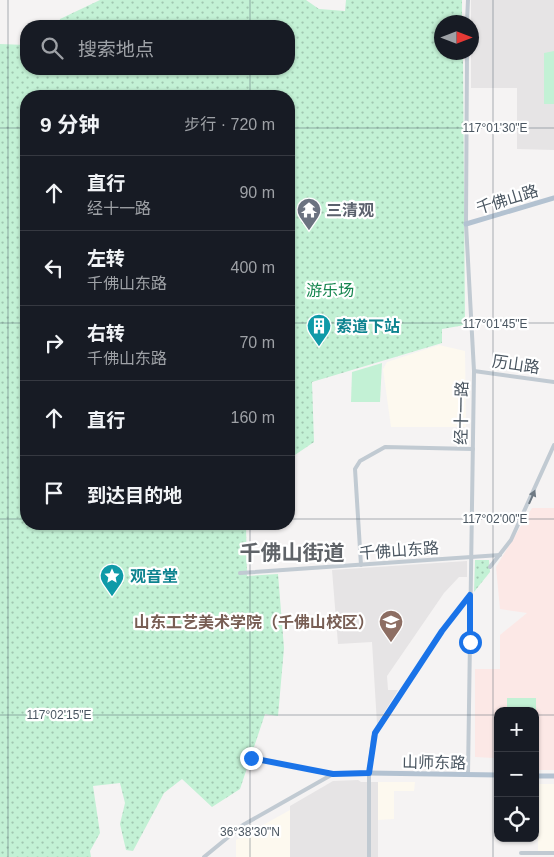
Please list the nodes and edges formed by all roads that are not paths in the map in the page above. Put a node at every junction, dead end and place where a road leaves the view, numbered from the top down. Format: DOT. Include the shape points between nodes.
graph roads {
  1 [pos="468,0"];
  2 [pos="467,15"];
  3 [pos="467,60"];
  4 [pos="554,198"];
  5 [pos="466,224"];
  6 [pos="474,371"];
  7 [pos="554,382"];
  8 [pos="554,446"];
  9 [pos="473,449"];
  10 [pos="500,555"];
  11 [pos="471,558"];
  12 [pos="361,565"];
  13 [pos="490,567"];
  14 [pos="240,573"];
  15 [pos="470,595"];
  16 [pos="251,758"];
  17 [pos="369,773"];
  18 [pos="333,774"];
  19 [pos="468,774"];
  20 [pos="494,775"];
  21 [pos="539,776"];
  22 [pos="554,776"];
  23 [pos="521,853"];
  24 [pos="554,853"];
  25 [pos="204,857"];
  26 [pos="369,857"];
  1 -- 2 [label="street"];
  3 -- 5 [label="street, 经十一路"];
  4 -- 5 [label="main road, 千佛山路"];
  5 -- 6 [label="street, 经十一路"];
  6 -- 7 [label="street, 历山路"];
  6 -- 9 [label="street, 经十一路"];
  10 -- 8 [label="street, one-way" via="527,508"];
  9 -- 11 [label="street, 经十一路"];
  9 -- 12 [label="street" via="384,447 360,461 355,470"];
  10 -- 11 [label="street, 千佛山东路"];
  10 -- 13 [label="street"];
  11 -- 12 [label="street, 千佛山东路"];
  11 -- 15 [label="street, 经十一路"];
  12 -- 14 [label="street, 千佛山东路"];
  15 -- 17 [label="street" via="442,631 375,733"];
  15 -- 19 [label="street, 经十一路"];
  16 -- 18 [label="street"];
  17 -- 18 [label="street"];
  17 -- 19 [label="main road, 山师东路"];
  17 -- 26 [label="street"];
  18 -- 25 [label="street" via="243,825"];
  19 -- 20 [label="main road, 山师东路"];
  21 -- 22 [label="main road"];
  23 -- 24 [label="street"];
}
